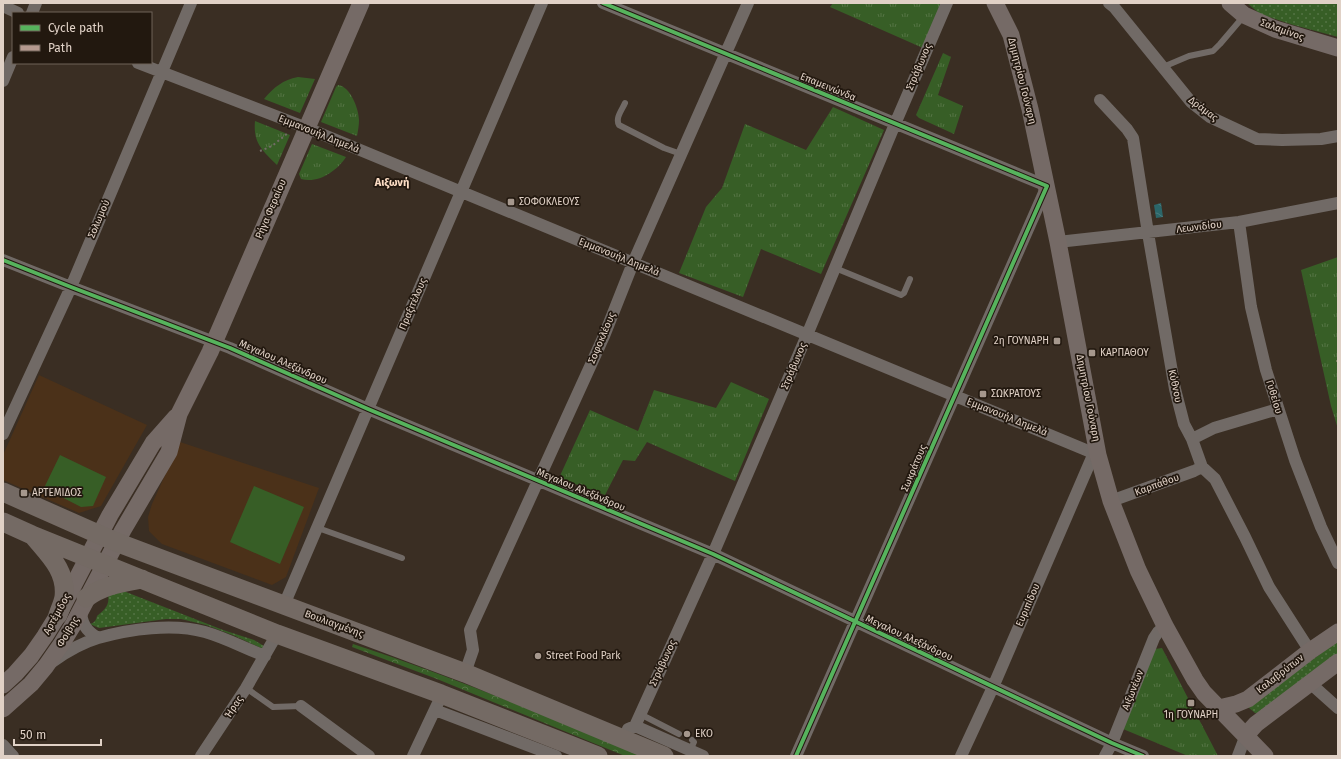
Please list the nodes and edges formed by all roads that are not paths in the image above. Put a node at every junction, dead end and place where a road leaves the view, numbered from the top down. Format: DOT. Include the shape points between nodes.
graph roads {
  1 [pos="191,3"];
  2 [pos="361,3"];
  3 [pos="542,3"];
  4 [pos="603,3"];
  5 [pos="748,3"];
  6 [pos="947,3"];
  7 [pos="995,3"];
  8 [pos="1109,3"];
  9 [pos="1230,3"];
  10 [pos="3,6"];
  11 [pos="16,12"];
  12 [pos="1244,15"];
  13 [pos="1338,48"];
  14 [pos="726,54"];
  15 [pos="12,59"];
  16 [pos="141,64"];
  17 [pos="1163,67"];
  18 [pos="161,72"];
  19 [pos="3,81"];
  20 [pos="1100,100"];
  21 [pos="624,103"];
  22 [pos="895,124"];
  23 [pos="302,126"];
  24 [pos="1338,136"];
  25 [pos="681,154"];
  26 [pos="1047,186"];
  27 [pos="461,192"];
  28 [pos="1338,203"];
  29 [pos="1239,222"];
  30 [pos="1148,233"];
  31 [pos="1058,242"];
  32 [pos="3,260"];
  33 [pos="633,263"];
  34 [pos="835,268"];
  35 [pos="910,279"];
  36 [pos="71,287"];
  37 [pos="807,335"];
  38 [pos="214,342"];
  39 [pos="954,396"];
  40 [pos="368,409"];
  41 [pos="1278,409"];
  42 [pos="3,434"];
  43 [pos="1192,439"];
  44 [pos="1096,454"];
  45 [pos="1202,467"];
  46 [pos="538,481"];
  47 [pos="3,492"];
  48 [pos="1111,501"];
  49 [pos="318,528"];
  50 [pos="15,529"];
  51 [pos="108,539"];
  52 [pos="713,554"];
  53 [pos="402,558"];
  54 [pos="96,560"];
  55 [pos="1338,563"];
  56 [pos="142,579"];
  57 [pos="83,604"];
  58 [pos="284,606"];
  59 [pos="58,615"];
  60 [pos="856,622"];
  61 [pos="1165,626"];
  62 [pos="1338,632"];
  63 [pos="277,634"];
  64 [pos="98,638"];
  65 [pos="1310,651"];
  66 [pos="264,656"];
  67 [pos="1338,662"];
  68 [pos="46,666"];
  69 [pos="465,673"];
  70 [pos="1310,683"];
  71 [pos="3,685"];
  72 [pos="993,687"];
  73 [pos="246,688"];
  74 [pos="438,702"];
  75 [pos="301,706"];
  76 [pos="1219,708"];
  77 [pos="1338,708"];
  78 [pos="3,709"];
  79 [pos="640,714"];
  80 [pos="635,726"];
  81 [pos="614,734"];
  82 [pos="679,734"];
  83 [pos="1246,735"];
  84 [pos="666,741"];
  85 [pos="1112,743"];
  86 [pos="3,745"];
  87 [pos="13,756"];
  88 [pos="201,756"];
  89 [pos="369,756"];
  90 [pos="413,756"];
  91 [pos="556,756"];
  92 [pos="598,756"];
  93 [pos="703,756"];
  94 [pos="796,756"];
  95 [pos="961,756"];
  96 [pos="1105,756"];
  97 [pos="1144,756"];
  98 [pos="1238,756"];
  99 [pos="1265,756"];
  1 -- 18 [label="street, Σολωμού"];
  2 -- 23 [label="street, Ρήγα Φεραίου"];
  3 -- 27 [label="street, Πραξιτέλους"];
  4 -- 14 [label="street, Επαμεινώνδα"];
  5 -- 14 [label="street, Σοφοκλέους"];
  6 -- 22 [label="street, Στράβωνος"];
  7 -- 26 [label="street, Δημητρίου Γούναρη" via="1011,36"];
  8 -- 17 [label="street, Δράμας"];
  9 -- 12 [label="street, Σαλαμίνος"];
  10 -- 11 [label="street"];
  12 -- 13 [label="street, Σαλαμίνος" via="1275,29"];
  12 -- 17 [label="lane" via="1213,50 1189,56"];
  14 -- 22 [label="street, Επαμεινώνδα"];
  14 -- 25 [label="street, Σοφοκλέους"];
  15 -- 19 [label="street"];
  16 -- 18 [label="street, Εμμανουήλ Δημελά"];
  17 -- 24 [label="street, Δράμας" via="1190,102 1210,117 1257,139 1321,139"];
  18 -- 23 [label="street, Εμμανουήλ Δημελά"];
  18 -- 36 [label="street, Σολωμού"];
  20 -- 30 [label="street, Κύθνου" via="1133,138"];
  21 -- 25 [label="lane" via="617,119 619,125"];
  22 -- 26 [label="street, Επαμεινώνδα"];
  22 -- 34 [label="street, Στράβωνος"];
  23 -- 27 [label="street, Εμμανουήλ Δημελά"];
  23 -- 38 [label="street, Ρήγα Φεραίου"];
  25 -- 33 [label="street, Σοφοκλέους"];
  26 -- 31 [label="street, Δημητρίου Γούναρη"];
  26 -- 39 [label="street, Σωκράτους"];
  27 -- 33 [label="street, Εμμανουήλ Δημελά"];
  27 -- 40 [label="street, Πραξιτέλους"];
  28 -- 29 [label="street, Λεωνιδίου"];
  29 -- 30 [label="street, Λεωνιδίου"];
  29 -- 41 [label="street, Γυθείου" via="1251,307"];
  30 -- 31 [label="street, Λεωνιδίου"];
  30 -- 43 [label="street, Κύθνου" via="1175,389 1184,424"];
  31 -- 44 [label="street, Δημητρίου Γούναρη"];
  32 -- 36 [label="street, Μεγαλου Αλεξάνδρου"];
  33 -- 37 [label="street, Εμμανουήλ Δημελά"];
  33 -- 46 [label="street, Σοφοκλέους" via="604,336"];
  34 -- 35 [label="lane" via="901,295"];
  34 -- 37 [label="street, Στράβωνος"];
  36 -- 38 [label="street, Μεγαλου Αλεξάνδρου"];
  36 -- 42 [label="street, Σολωμού"];
  37 -- 39 [label="street, Εμμανουήλ Δημελά"];
  37 -- 52 [label="street, Στράβωνος"];
  38 -- 40 [label="street, Μεγαλου Αλεξάνδρου"];
  38 -- 51 [label="street, Ρήγα Φεραίου" via="179,414 169,452"];
  39 -- 44 [label="street, Εμμανουήλ Δημελά"];
  39 -- 60 [label="street, Σωκράτους"];
  40 -- 46 [label="street, Μεγαλου Αλεξάνδρου"];
  40 -- 49 [label="street, Πραξιτέλους"];
  41 -- 43 [label="street" via="1214,428"];
  41 -- 55 [label="street, Γυθείου" via="1321,527"];
  43 -- 45 [label="street, Κύθνου"];
  44 -- 48 [label="street, Δημητρίου Γούναρη"];
  44 -- 72 [label="street, Ευριπίδου"];
  45 -- 48 [label="street, Καρπάθου"];
  45 -- 65 [label="street, Κύθνου" via="1215,479 1269,587"];
  46 -- 52 [label="street, Μεγαλου Αλεξάνδρου"];
  46 -- 69 [label="street, Σοφοκλέους" via="470,630 473,650"];
  47 -- 51 [label="main road, Βουλιαγμένης"];
  48 -- 61 [label="street, Δημητρίου Γούναρη" via="1138,570"];
  49 -- 53 [label="lane"];
  49 -- 58 [label="street, Πραξιτέλους"];
  50 -- 54 [label="main road"];
  50 -- 59 [label="main road" via="60,570 64,597"];
  51 -- 54 [label="street, Φοίβης"];
  51 -- 58 [label="main road, Βουλιαγμένης"];
  52 -- 60 [label="street, Μεγαλου Αλεξάνδρου"];
  52 -- 79 [label="street, Στράβωνος"];
  54 -- 56 [label="main road"];
  54 -- 57 [label="street, Φοίβης"];
  54 -- 59 [label="street, Αρτέμιδος"];
  56 -- 57 [label="main road" via="98,590"];
  56 -- 63 [label="main road"];
  57 -- 64 [label="street" via="81,618 84,626"];
  57 -- 68 [label="street, Φοίβης" via="73,625"];
  58 -- 69 [label="main road, Βουλιαγμένης"];
  59 -- 71 [label="street, Αρτέμιδος" via="31,656"];
  60 -- 72 [label="street, Μεγαλου Αλεξάνδρου"];
  60 -- 94 [label="street, Σωκράτους"];
  61 -- 76 [label="street, Δημητρίου Γούναρη" via="1204,693"];
  61 -- 85 [label="street, Αιξωνέων" via="1154,638"];
  62 -- 65 [label="street, Καλαβρύτων"];
  63 -- 66 [label="street, Ήρας"];
  63 -- 74 [label="main road"];
  64 -- 66 [label="street" via="140,630 188,629 222,638"];
  64 -- 68 [label="street" via="71,650"];
  65 -- 76 [label="street, Καλαβρύτων" via="1248,699"];
  66 -- 73 [label="street, Ήρας"];
  67 -- 70 [label="street"];
  68 -- 78 [label="street, Φοίβης" via="31,684"];
  69 -- 81 [label="main road, Βουλιαγμένης"];
  70 -- 77 [label="street"];
  70 -- 83 [label="street" via="1256,724"];
  72 -- 85 [label="street, Μεγαλου Αλεξάνδρου"];
  72 -- 95 [label="street, Ευριπίδου"];
  73 -- 75 [label="lane" via="273,707"];
  73 -- 88 [label="street, Ήρας"];
  74 -- 90 [label="street"];
  74 -- 91 [label="street"];
  74 -- 92 [label="main road"];
  75 -- 89 [label="street"];
  76 -- 83 [label="street, Δημητρίου Γούναρη"];
  79 -- 80 [label="street, Στράβωνος"];
  79 -- 84 [label="lane"];
  80 -- 81 [label="street"];
  80 -- 84 [label="street"];
  81 -- 84 [label="main road, Βουλιαγμένης"];
  82 -- 84 [label="lane"];
  83 -- 98 [label="street"];
  83 -- 99 [label="street, Δημητρίου Γούναρη"];
  84 -- 93 [label="street" via="691,745"];
  85 -- 96 [label="street, Αιξωνέων"];
  85 -- 97 [label="street, Μεγαλου Αλεξάνδρου"];
  86 -- 87 [label="street"];
}
